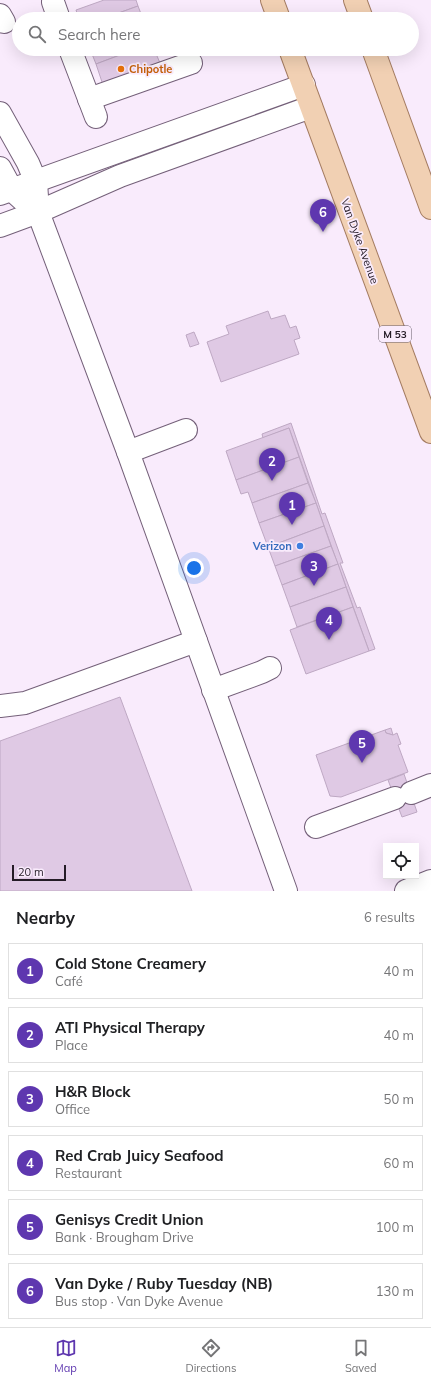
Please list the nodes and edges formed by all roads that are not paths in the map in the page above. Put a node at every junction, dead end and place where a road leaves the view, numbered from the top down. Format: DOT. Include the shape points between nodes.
graph roads {
  1 [pos="272,0"];
  2 [pos="276,12"];
  3 [pos="73,56"];
  4 [pos="293,56"];
  5 [pos="376,56"];
  6 [pos="190,63"];
  7 [pos="304,85"];
  8 [pos="311,107"];
  9 [pos="0,113"];
  10 [pos="0,168"];
  11 [pos="36,182"];
  12 [pos="6,192"];
  13 [pos="431,208"];
  14 [pos="38,212"];
  15 [pos="0,226"];
  16 [pos="186,430"];
  17 [pos="431,432"];
  18 [pos="128,452"];
  19 [pos="196,641"];
  20 [pos="270,668"];
  21 [pos="213,690"];
  22 [pos="0,706"];
  23 [pos="431,785"];
  24 [pos="316,827"];
  25 [pos="431,881"];
  26 [pos="286,891"];
  27 [pos="406,891"];
  1 -- 2 [label="main road"];
  3 -- 6 [label="street" via="92,108"];
  4 -- 7 [label="main road, Van Dyke Avenue / M 53"];
  5 -- 13 [label="main road"];
  7 -- 8 [label="main road, Van Dyke Avenue / M 53"];
  7 -- 11 [label="street"];
  8 -- 14 [label="street" via="120,176"];
  8 -- 17 [label="main road, Van Dyke Avenue / M 53"];
  9 -- 11 [label="street"];
  10 -- 12 [label="street"];
  11 -- 12 [label="street"];
  11 -- 14 [label="street"];
  12 -- 14 [label="street"];
  14 -- 15 [label="street"];
  14 -- 18 [label="street"];
  16 -- 18 [label="street"];
  18 -- 19 [label="street"];
  19 -- 21 [label="street"];
  19 -- 22 [label="street" via="25,703"];
  20 -- 21 [label="street"];
  21 -- 26 [label="street"];
  23 -- 24 [label="street"];
  25 -- 27 [label="street"];
}
